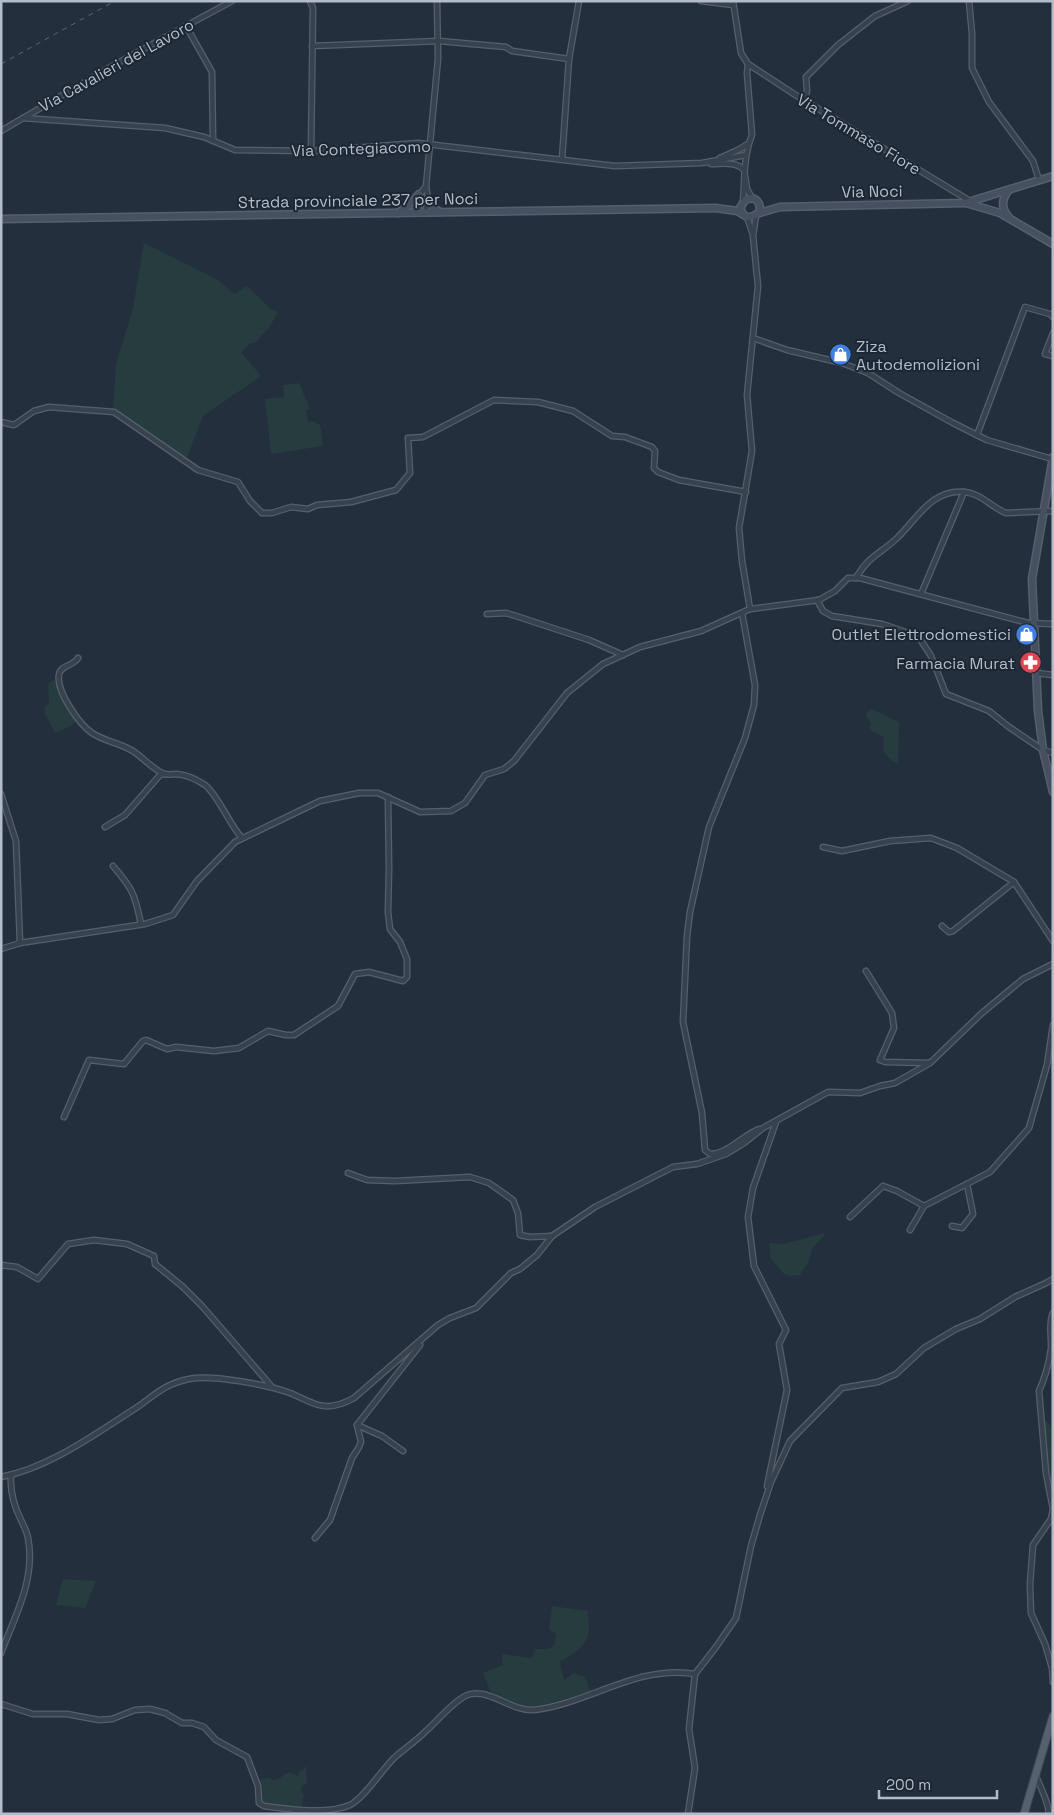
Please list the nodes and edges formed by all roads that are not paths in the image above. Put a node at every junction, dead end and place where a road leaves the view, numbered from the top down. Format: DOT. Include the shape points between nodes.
graph roads {
  1 [pos="232,1"];
  2 [pos="310,1"];
  3 [pos="437,1"];
  4 [pos="579,1"];
  5 [pos="700,1"];
  6 [pos="908,1"];
  7 [pos="969,1"];
  8 [pos="708,2"];
  9 [pos="733,3"];
  10 [pos="186,26"];
  11 [pos="439,41"];
  12 [pos="312,46"];
  13 [pos="569,59"];
  14 [pos="748,64"];
  15 [pos="804,101"];
  16 [pos="23,118"];
  17 [pos="1,131"];
  18 [pos="213,141"];
  19 [pos="748,144"];
  20 [pos="430,145"];
  21 [pos="310,150"];
  22 [pos="746,155"];
  23 [pos="562,159"];
  24 [pos="702,163"];
  25 [pos="744,170"];
  26 [pos="1053,176"];
  27 [pos="1039,180"];
  28 [pos="426,186"];
  29 [pos="1009,190"];
  30 [pos="420,194"];
  31 [pos="428,200"];
  32 [pos="755,200"];
  33 [pos="742,202"];
  34 [pos="968,202"];
  35 [pos="780,207"];
  36 [pos="716,208"];
  37 [pos="441,212"];
  38 [pos="396,213"];
  39 [pos="422,213"];
  40 [pos="757,214"];
  41 [pos="745,215"];
  42 [pos="1010,218"];
  43 [pos="1,219"];
  44 [pos="753,236"];
  45 [pos="1053,244"];
  46 [pos="1053,317"];
  47 [pos="1053,333"];
  48 [pos="753,338"];
  49 [pos="1053,356"];
  50 [pos="1,422"];
  51 [pos="977,435"];
  52 [pos="1053,458"];
  53 [pos="1050,491"];
  54 [pos="746,492"];
  55 [pos="964,492"];
  56 [pos="1045,511"];
  57 [pos="1053,511"];
  58 [pos="856,578"];
  59 [pos="921,594"];
  60 [pos="817,600"];
  61 [pos="750,609"];
  62 [pos="742,613"];
  63 [pos="487,614"];
  64 [pos="1053,624"];
  65 [pos="1035,625"];
  66 [pos="623,655"];
  67 [pos="78,658"];
  68 [pos="1036,673"];
  69 [pos="1053,675"];
  70 [pos="1044,750"];
  71 [pos="1053,753"];
  72 [pos="164,774"];
  73 [pos="1053,792"];
  74 [pos="1,794"];
  75 [pos="388,797"];
  76 [pos="104,827"];
  77 [pos="242,838"];
  78 [pos="824,847"];
  79 [pos="113,866"];
  80 [pos="1014,882"];
  81 [pos="141,924"];
  82 [pos="942,926"];
  83 [pos="1053,940"];
  84 [pos="20,943"];
  85 [pos="1,949"];
  86 [pos="1053,964"];
  87 [pos="866,971"];
  88 [pos="1053,1025"];
  89 [pos="930,1063"];
  90 [pos="64,1117"];
  91 [pos="776,1122"];
  92 [pos="763,1128"];
  93 [pos="348,1173"];
  94 [pos="967,1184"];
  95 [pos="924,1206"];
  96 [pos="850,1216"];
  97 [pos="952,1226"];
  98 [pos="910,1230"];
  99 [pos="552,1236"];
  100 [pos="1,1265"];
  101 [pos="1053,1278"];
  102 [pos="1053,1313"];
  103 [pos="429,1334"];
  104 [pos="272,1387"];
  105 [pos="357,1425"];
  106 [pos="403,1451"];
  107 [pos="10,1476"];
  108 [pos="1,1477"];
  109 [pos="762,1507"];
  110 [pos="316,1538"];
  111 [pos="1,1653"];
  112 [pos="695,1674"];
  113 [pos="1053,1682"];
  114 [pos="1,1704"];
  115 [pos="1053,1716"];
  116 [pos="1036,1775"];
  117 [pos="1051,1805"];
  118 [pos="297,1812"];
  119 [pos="688,1814"];
  120 [pos="1024,1814"];
  121 [pos="1049,1814"];
  1 -- 10 [label="street, Via Cavalieri del Lavoro"];
  2 -- 12 [label="street" via="313,8"];
  3 -- 11 [label="street"];
  4 -- 13 [label="street"];
  5 -- 8 [label="street"];
  6 -- 15 [label="street" via="875,16 838,45 806,77"];
  7 -- 27 [label="street" via="972,68 989,102 1033,161"];
  8 -- 9 [label="street"];
  9 -- 14 [label="street" via="741,53"];
  10 -- 16 [label="street, Via Cavalieri del Lavoro"];
  10 -- 18 [label="street" via="212,72"];
  11 -- 12 [label="street"];
  11 -- 13 [label="street" via="506,47"];
  11 -- 20 [label="street"];
  12 -- 21 [label="street"];
  13 -- 23 [label="street"];
  14 -- 15 [label="street, Via Tommaso Fiore"];
  14 -- 19 [label="street" via="752,135"];
  15 -- 34 [label="street, Via Tommaso Fiore"];
  16 -- 17 [label="street, Via Cavalieri del Lavoro"];
  16 -- 18 [label="street, Via Contegiacomo" via="165,128"];
  18 -- 21 [label="street, Via Contegiacomo" via="235,150"];
  19 -- 22 [label="street"];
  19 -- 24 [label="street, Via Contegiacomo" via="731,154"];
  20 -- 21 [label="street, Via Contegiacomo"];
  20 -- 23 [label="street, Via Contegiacomo"];
  20 -- 28 [label="street"];
  22 -- 24 [label="street, Via Contegiacomo"];
  22 -- 25 [label="street"];
  23 -- 24 [label="street, Via Contegiacomo" via="615,166"];
  24 -- 25 [label="street, Via Contegiacomo" via="735,164"];
  25 -- 32 [label="street" via="747,189"];
  25 -- 33 [label="street"];
  26 -- 27 [label="main road, Via Noci"];
  27 -- 29 [label="main road, Via Noci"];
  28 -- 30 [label="street"];
  28 -- 31 [label="street"];
  29 -- 34 [label="main road, Via Noci"];
  29 -- 42 [label="main road" via="1003,205"];
  30 -- 38 [label="main road"];
  30 -- 39 [label="street" via="417,201"];
  31 -- 37 [label="main road"];
  31 -- 39 [label="street"];
  32 -- 33 [label="main road"];
  32 -- 35 [label="main road, Via Noci"];
  32 -- 40 [label="main road" via="760,206"];
  33 -- 36 [label="main road, Strada provinciale 237 per Noci"];
  33 -- 41 [label="main road" via="740,208"];
  34 -- 35 [label="main road, Via Noci"];
  34 -- 42 [label="main road"];
  35 -- 40 [label="main road, Via Noci"];
  36 -- 37 [label="main road, Strada provinciale 237 per Noci"];
  36 -- 41 [label="main road, Strada provinciale 237 per Noci" via="731,209"];
  37 -- 39 [label="main road, Strada provinciale 237 per Noci"];
  38 -- 39 [label="main road, Strada provinciale 237 per Noci"];
  38 -- 43 [label="main road, Strada provinciale 237 per Noci"];
  40 -- 41 [label="main road"];
  40 -- 44 [label="street"];
  41 -- 44 [label="street"];
  42 -- 45 [label="main road"];
  44 -- 48 [label="street" via="758,286"];
  46 -- 51 [label="street" via="1025,307"];
  47 -- 49 [label="street" via="1045,354"];
  48 -- 51 [label="street" via="868,373"];
  48 -- 54 [label="street" via="747,395 752,451"];
  50 -- 54 [label="street" via="14,425 34,411 49,407 114,412 198,470 238,482 262,513 351,502 396,490 410,473 408,438 423,437 494,400 538,402 573,411 612,436 652,447 655,451 654,468 658,472 679,480"];
  51 -- 52 [label="street"];
  52 -- 53 [label="main road"];
  53 -- 56 [label="main road"];
  54 -- 61 [label="street" via="740,528"];
  55 -- 56 [label="street" via="980,497 1006,513"];
  55 -- 58 [label="street" via="947,494 926,505 893,542 869,559"];
  55 -- 59 [label="street"];
  56 -- 57 [label="street"];
  56 -- 65 [label="main road" via="1032,579"];
  58 -- 59 [label="street"];
  58 -- 60 [label="street" via="848,578 835,591"];
  59 -- 65 [label="street"];
  60 -- 61 [label="street"];
  60 -- 70 [label="street" via="832,616 882,624 911,634 920,640 931,656 946,694 989,711"];
  61 -- 62 [label="street"];
  62 -- 66 [label="street" via="700,631"];
  62 -- 92 [label="street" via="755,685 754,705 745,738 709,827 698,873 687,936 683,1022 702,1113 705,1150 710,1154 720,1152"];
  63 -- 66 [label="street" via="516,616"];
  64 -- 65 [label="street"];
  65 -- 68 [label="main road"];
  66 -- 75 [label="street" via="602,664 568,693 514,761 504,769 486,775 460,808 420,812"];
  67 -- 72 [label="street" via="61,669 59,675 65,698 73,712 94,734 131,750"];
  68 -- 69 [label="street"];
  68 -- 70 [label="main road"];
  70 -- 71 [label="street"];
  70 -- 73 [label="main road"];
  72 -- 76 [label="street" via="125,815"];
  72 -- 77 [label="street" via="193,777 207,787"];
  74 -- 84 [label="street" via="16,840"];
  75 -- 77 [label="street" via="378,793 359,793 330,798"];
  75 -- 90 [label="street" via="388,912 390,930 400,942 407,959 408,977 403,981 369,972 355,974 338,1006 294,1035 268,1031 239,1048 214,1051 167,1049 146,1040 124,1064 89,1060"];
  77 -- 81 [label="street" via="203,874 173,915"];
  78 -- 80 [label="street" via="842,851 890,841 931,838 957,848"];
  79 -- 81 [label="street" via="135,896"];
  80 -- 82 [label="street" via="954,932"];
  80 -- 83 [label="street"];
  81 -- 84 [label="street"];
  84 -- 85 [label="street"];
  86 -- 89 [label="street" via="1023,979 982,1012"];
  87 -- 89 [label="street" via="892,1013 894,1028 880,1060"];
  88 -- 94 [label="street" via="1047,1065 1029,1128 990,1172"];
  89 -- 91 [label="street" via="895,1083 860,1093 828,1092"];
  91 -- 92 [label="street"];
  91 -- 109 [label="street" via="753,1188 748,1216 754,1266 786,1330 779,1344 787,1390"];
  92 -- 99 [label="street" via="726,1154 698,1164 673,1167 595,1207"];
  93 -- 99 [label="street" via="367,1180 395,1181 470,1177 489,1183 513,1200 520,1236"];
  94 -- 95 [label="street"];
  94 -- 97 [label="street" via="973,1214 962,1228"];
  95 -- 96 [label="street" via="897,1190 883,1186"];
  95 -- 98 [label="street"];
  99 -- 103 [label="street" via="537,1255 511,1273 476,1308 450,1318"];
  100 -- 104 [label="street" via="17,1267 38,1279 68,1244 94,1240 127,1244 154,1256 155,1264 184,1287"];
  101 -- 109 [label="street" via="924,1348 896,1374 878,1382 842,1388 790,1441"];
  102 -- 113 [label="street" via="1050,1319 1051,1348 1039,1391 1044,1456 1053,1509 1051,1519 1033,1545 1030,1584 1031,1613 1046,1644"];
  103 -- 104 [label="street" via="344,1403 323,1406"];
  103 -- 105 [label="street"];
  104 -- 107 [label="street" via="209,1378 190,1379 164,1387 56,1458"];
  105 -- 106 [label="street" via="382,1436"];
  105 -- 110 [label="street" via="361,1442 330,1520"];
  107 -- 108 [label="street"];
  107 -- 111 [label="street" via="13,1499 28,1537 31,1561 25,1590"];
  109 -- 112 [label="street" via="736,1618"];
  112 -- 118 [label="street" via="671,1672 627,1681 569,1704 527,1711 493,1697 466,1695 395,1758 351,1804 336,1809"];
  112 -- 119 [label="street" via="689,1729 695,1768"];
  114 -- 118 [label="street" via="33,1714 67,1714 99,1720 150,1709 182,1723 204,1727 216,1740 247,1757 258,1786 259,1803"];
  115 -- 116 [label="main road"];
  116 -- 117 [label="street" via="1040,1789"];
  116 -- 120 [label="main road"];
  117 -- 121 [label="street"];
}
